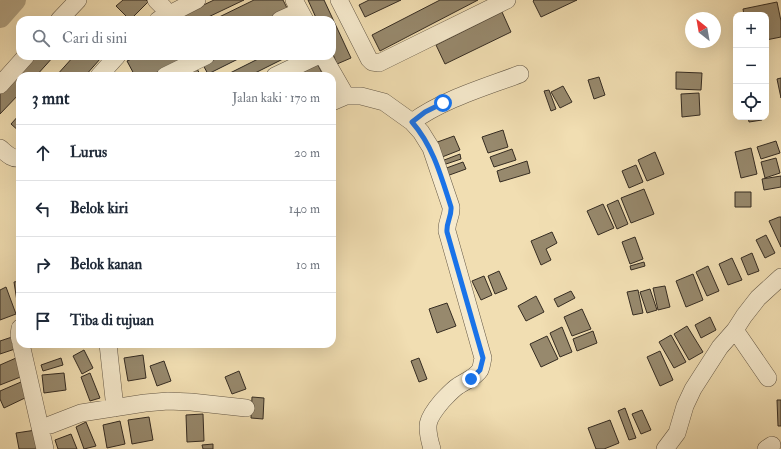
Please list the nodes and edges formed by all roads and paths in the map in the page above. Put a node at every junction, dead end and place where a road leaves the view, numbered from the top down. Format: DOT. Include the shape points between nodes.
graph roads {
  1 [pos="197,0"];
  2 [pos="507,0"];
  3 [pos="345,2"];
  4 [pos="161,10"];
  5 [pos="299,10"];
  6 [pos="288,16"];
  7 [pos="22,60"];
  8 [pos="113,60"];
  9 [pos="198,60"];
  10 [pos="309,60"];
  11 [pos="324,60"];
  12 [pos="103,72"];
  13 [pos="173,72"];
  14 [pos="283,72"];
  15 [pos="329,72"];
  16 [pos="520,74"];
  17 [pos="0,84"];
  18 [pos="339,99"];
  19 [pos="412,122"];
  20 [pos="0,148"];
  21 [pos="16,159"];
  22 [pos="781,277"];
  23 [pos="735,330"];
  24 [pos="22,348"];
  25 [pos="108,348"];
  26 [pos="768,378"];
  27 [pos="115,408"];
  28 [pos="246,408"];
  29 [pos="41,427"];
  30 [pos="45,449"];
  31 [pos="432,449"];
  32 [pos="665,449"];
  1 -- 4 [label="street"];
  2 -- 3 [label="street" via="379,63 369,59"];
  5 -- 6 [label="street"];
  7 -- 17 [label="street"];
  8 -- 12 [label="street"];
  9 -- 13 [label="street"];
  10 -- 14 [label="street"];
  11 -- 15 [label="street"];
  16 -- 19 [label="street" via="443,103"];
  18 -- 19 [label="street" via="361,96 384,102"];
  19 -- 31 [label="street" via="431,148 451,207 447,232 483,358 480,370 453,391 429,418 427,433"];
  20 -- 21 [label="street"];
  22 -- 23 [label="street" via="758,298"];
  23 -- 26 [label="street"];
  23 -- 32 [label="street" via="720,347 693,389 677,433"];
  24 -- 29 [label="street"];
  25 -- 27 [label="street"];
  27 -- 28 [label="street" via="168,401"];
  27 -- 29 [label="street" via="82,413"];
  29 -- 30 [label="street"];
}
